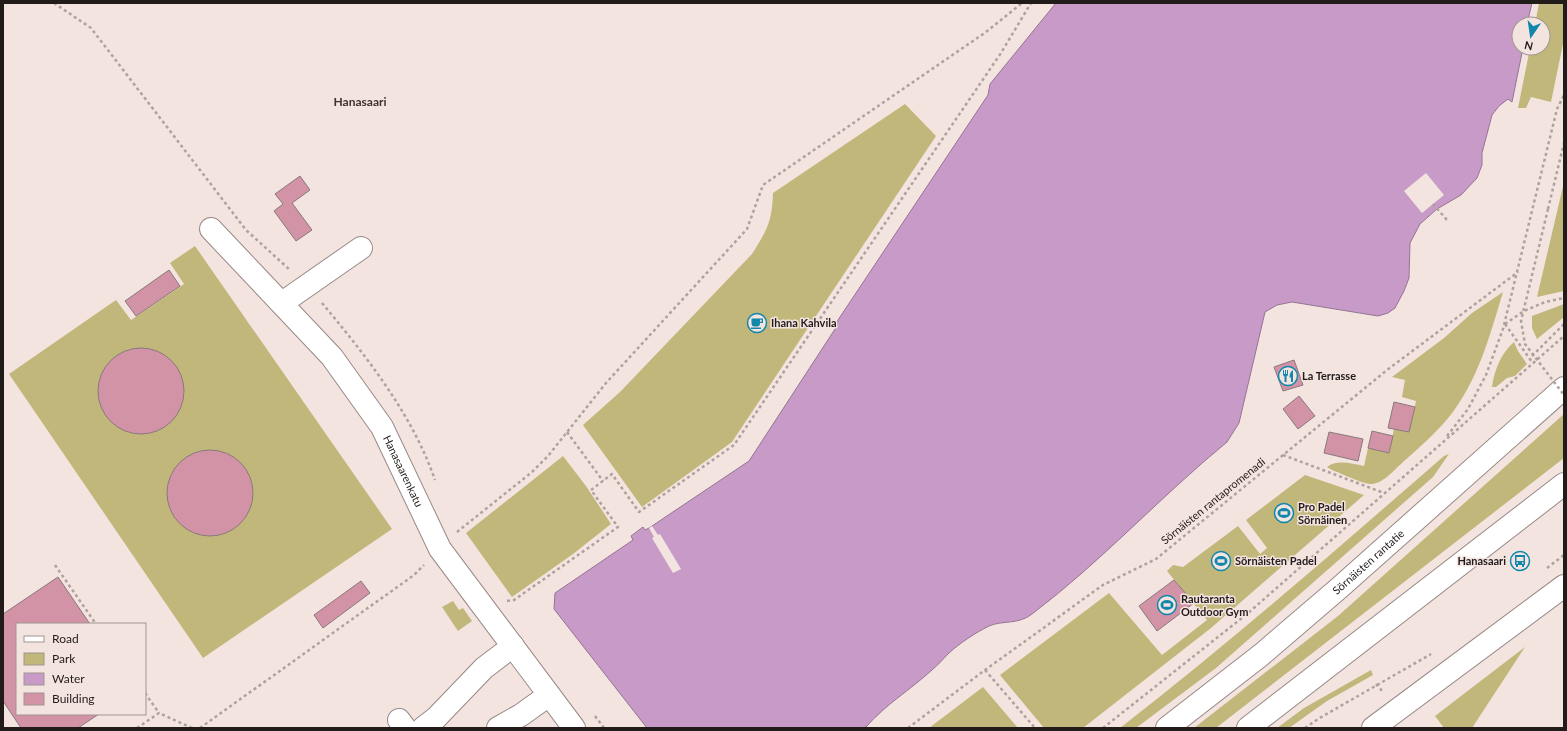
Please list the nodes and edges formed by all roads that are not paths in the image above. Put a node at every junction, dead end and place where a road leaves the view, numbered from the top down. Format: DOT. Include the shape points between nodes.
graph roads {
  1 [pos="211,229"];
  2 [pos="361,248"];
  3 [pos="282,303"];
  4 [pos="1564,388"];
  5 [pos="1564,484"];
  6 [pos="1564,586"];
  7 [pos="513,646"];
  8 [pos="550,695"];
  9 [pos="423,728"];
  10 [pos="498,728"];
  11 [pos="574,728"];
  12 [pos="1167,728"];
  13 [pos="1248,728"];
  14 [pos="1373,728"];
  1 -- 3 [label="main road, Hanasaarenkatu"];
  2 -- 3 [label="main road"];
  3 -- 7 [label="main road, Hanasaarenkatu" via="332,357 382,427 440,549"];
  4 -- 12 [label="main road, Sörnäisten rantatie" via="1338,590"];
  5 -- 13 [label="main road"];
  6 -- 14 [label="main road"];
  7 -- 8 [label="main road, Hanasaarenkatu"];
  7 -- 9 [label="main road" via="484,668"];
  8 -- 10 [label="main road"];
  8 -- 11 [label="main road, Hanasaarenkatu"];
}
